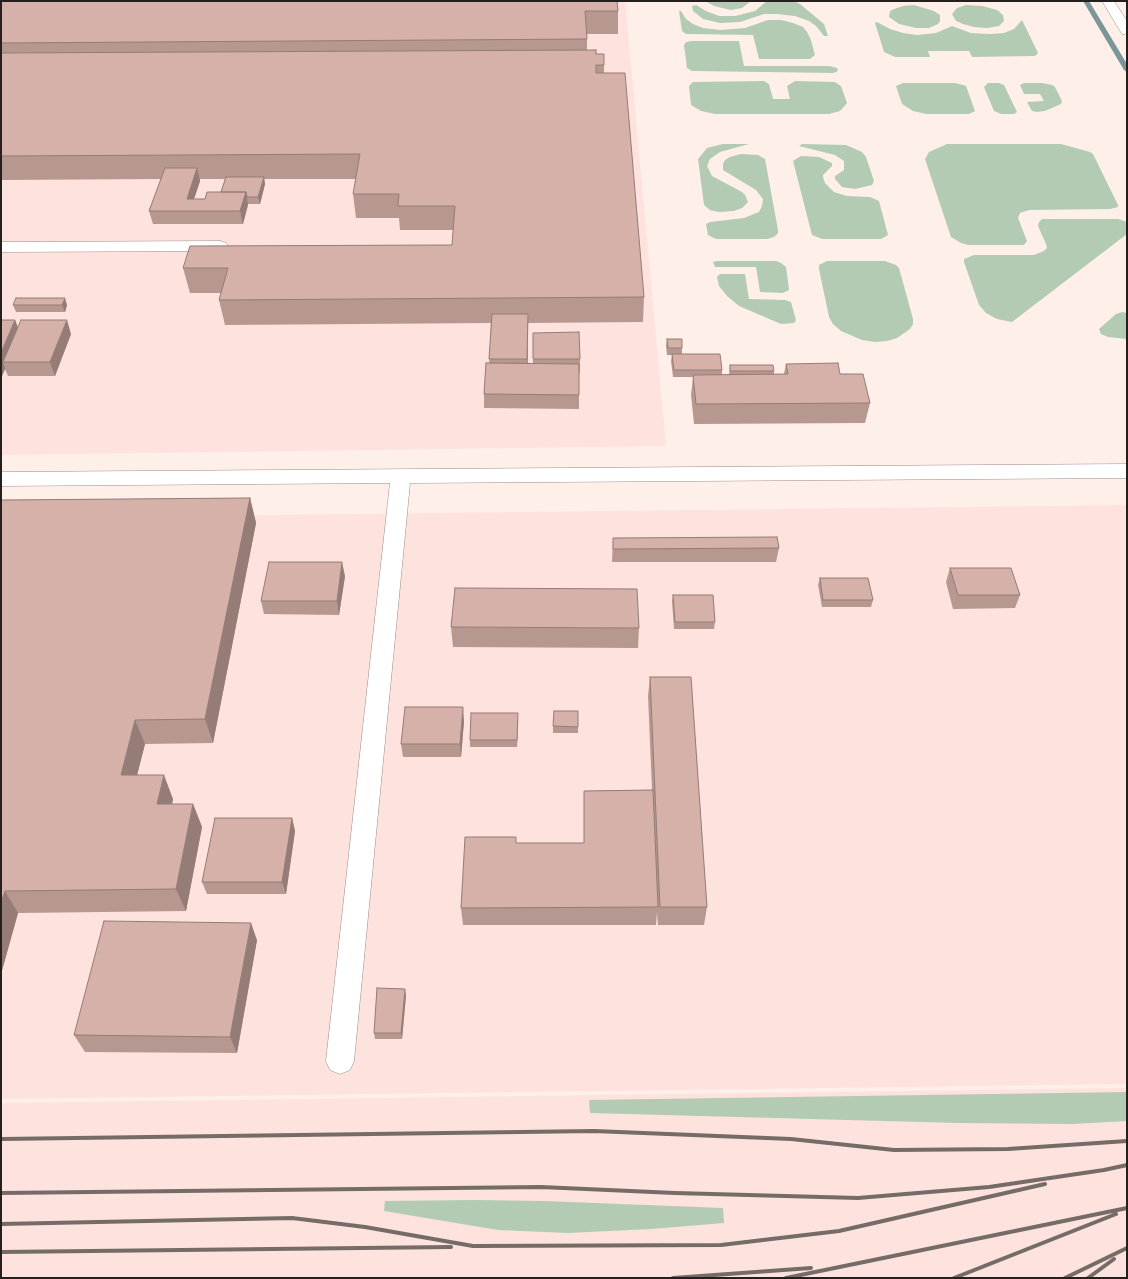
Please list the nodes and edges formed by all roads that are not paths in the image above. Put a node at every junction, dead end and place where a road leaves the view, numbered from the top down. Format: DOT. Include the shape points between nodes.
graph roads {
  1 [pos="1108,1"];
  2 [pos="1123,20"];
  3 [pos="1127,31"];
  4 [pos="239,246"];
  5 [pos="1,247"];
  6 [pos="1127,471"];
  7 [pos="401,475"];
  8 [pos="1,479"];
  9 [pos="340,1061"];
  1 -- 2 [label="street"];
  2 -- 3 [label="street"];
  4 -- 5 [label="street"];
  6 -- 7 [label="street"];
  7 -- 8 [label="street"];
  7 -- 9 [label="street"];
}
